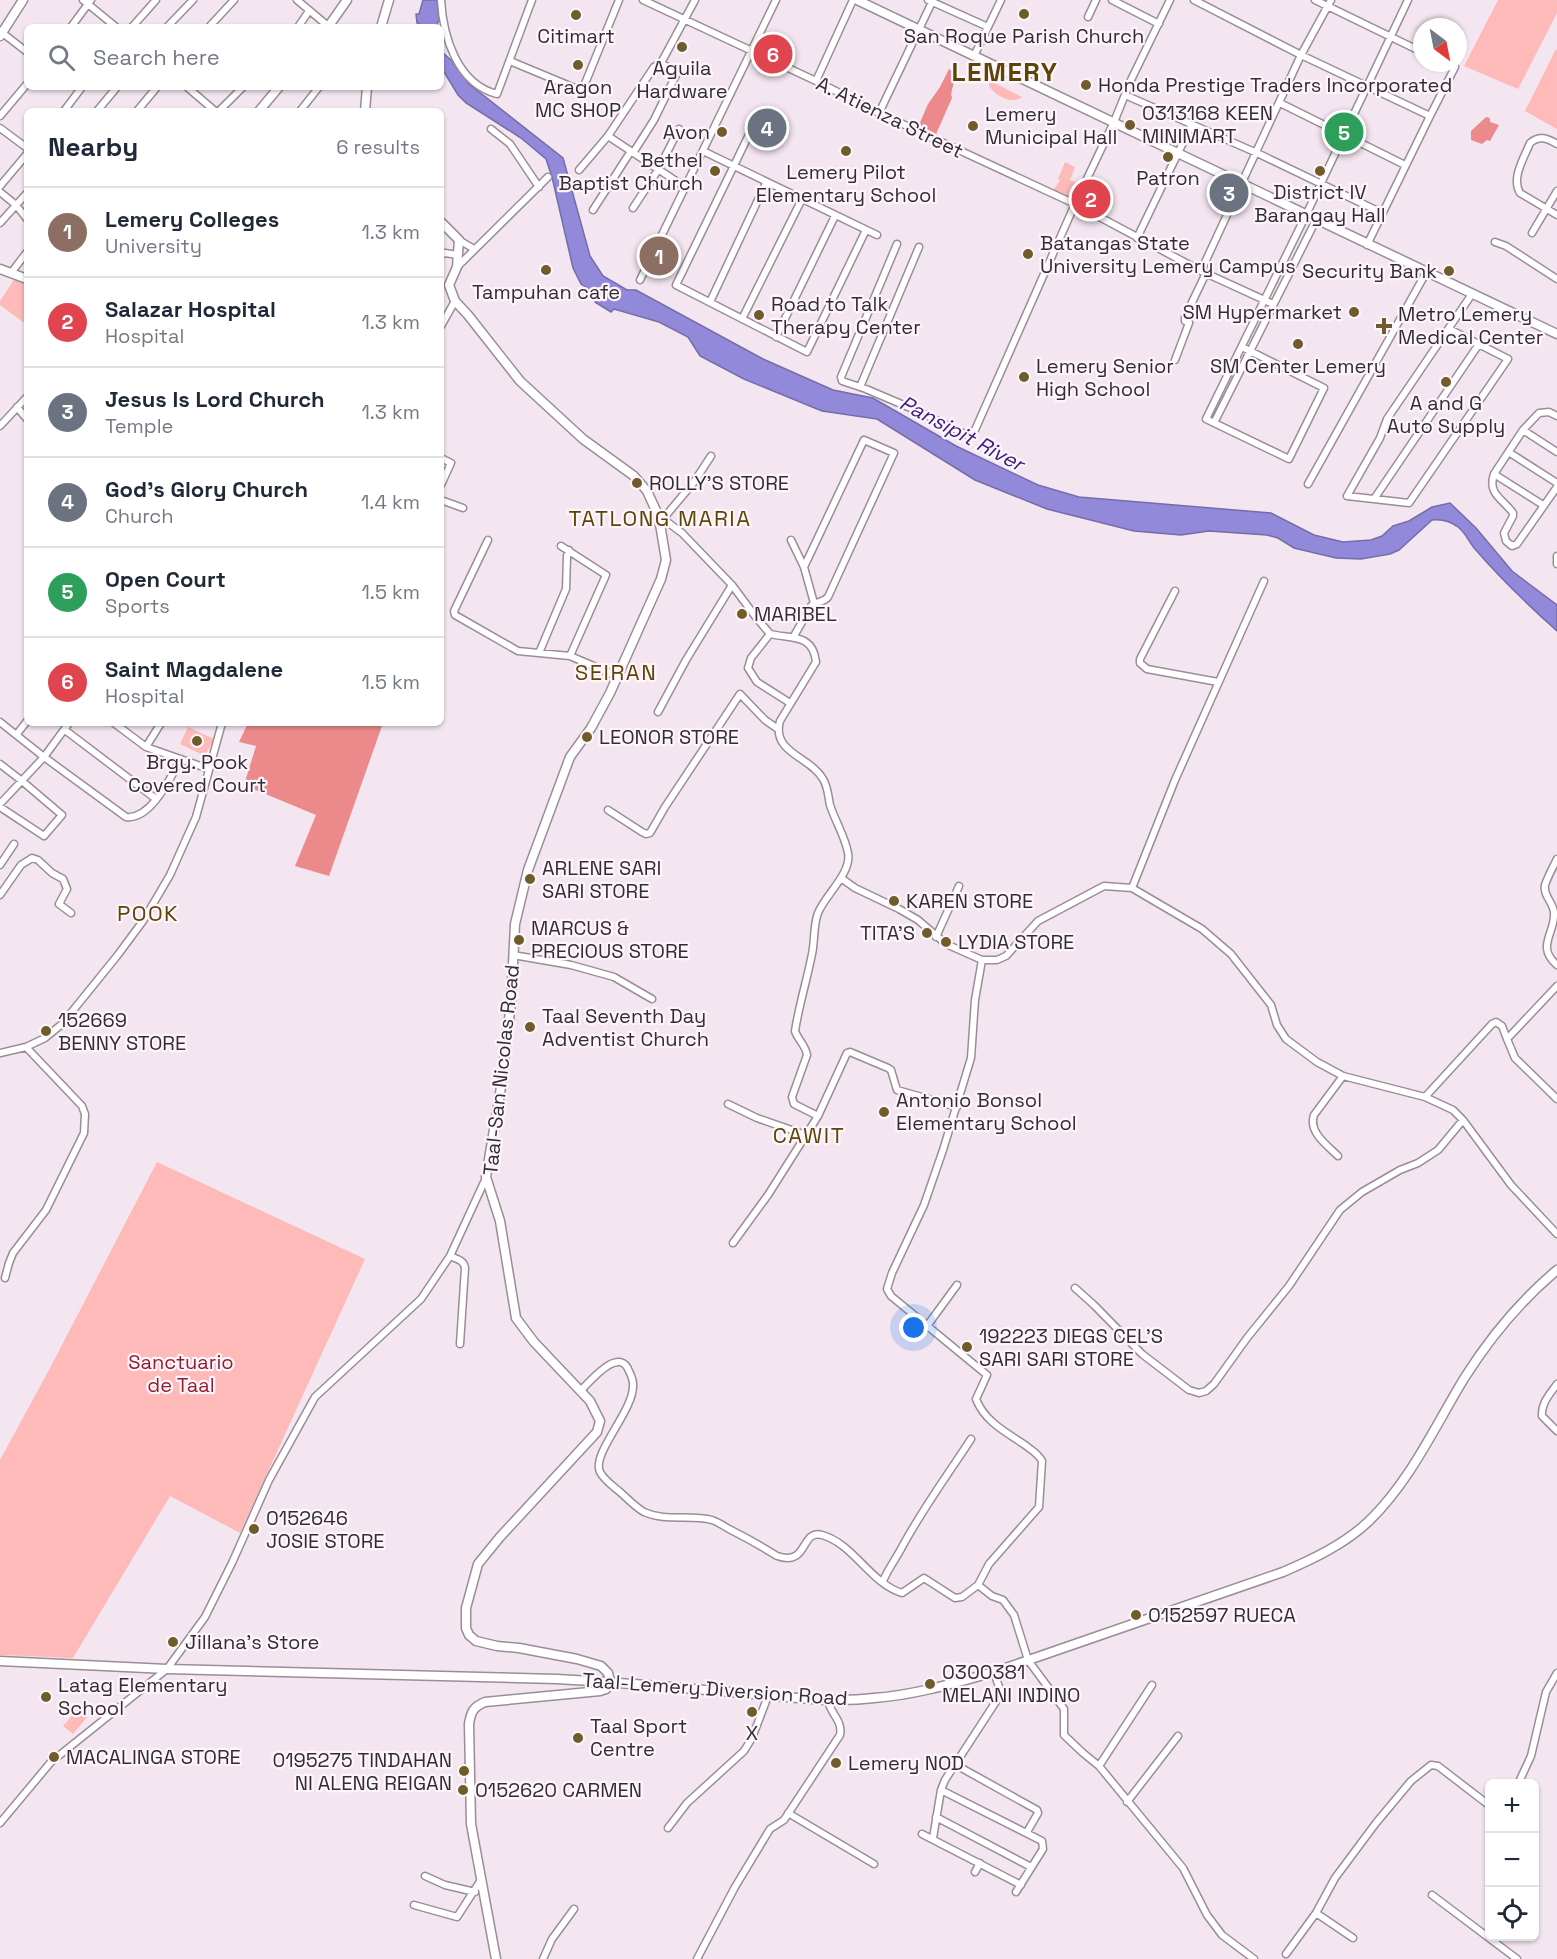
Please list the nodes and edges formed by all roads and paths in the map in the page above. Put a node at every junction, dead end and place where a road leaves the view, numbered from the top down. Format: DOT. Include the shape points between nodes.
graph roads {
  1 [pos="23,0"];
  2 [pos="156,0"];
  3 [pos="193,0"];
  4 [pos="234,0"];
  5 [pos="297,0"];
  6 [pos="347,0"];
  7 [pos="389,0"];
  8 [pos="441,0"];
  9 [pos="532,0"];
  10 [pos="619,0"];
  11 [pos="643,0"];
  12 [pos="695,0"];
  13 [pos="776,0"];
  14 [pos="855,0"];
  15 [pos="1001,0"];
  16 [pos="1096,0"];
  17 [pos="1112,0"];
  18 [pos="1170,0"];
  19 [pos="1194,0"];
  20 [pos="1315,0"];
  21 [pos="1408,0"];
  22 [pos="87,1"];
  23 [pos="931,1"];
  24 [pos="1329,3"];
  25 [pos="309,11"];
  26 [pos="1088,17"];
  27 [pos="685,19"];
  28 [pos="73,24"];
  29 [pos="113,24"];
  30 [pos="135,24"];
  31 [pos="170,24"];
  32 [pos="213,24"];
  33 [pos="300,24"];
  34 [pos="324,24"];
  35 [pos="330,24"];
  36 [pos="382,24"];
  37 [pos="1159,24"];
  38 [pos="988,27"];
  39 [pos="920,30"];
  40 [pos="1,33"];
  41 [pos="1390,36"];
  42 [pos="1413,47"];
  43 [pos="24,50"];
  44 [pos="752,51"];
  45 [pos="1301,55"];
  46 [pos="974,56"];
  47 [pos="510,61"];
  48 [pos="662,63"];
  49 [pos="1452,72"];
  50 [pos="816,81"];
  51 [pos="1367,86"];
  52 [pos="24,88"];
  53 [pos="78,90"];
  54 [pos="115,90"];
  55 [pos="154,90"];
  56 [pos="191,90"];
  57 [pos="240,90"];
  58 [pos="276,90"];
  59 [pos="317,90"];
  60 [pos="366,90"];
  61 [pos="1125,95"];
  62 [pos="1280,103"];
  63 [pos="67,108"];
  64 [pos="101,108"];
  65 [pos="140,108"];
  66 [pos="213,108"];
  67 [pos="220,108"];
  68 [pos="262,108"];
  69 [pos="302,108"];
  70 [pos="366,108"];
  71 [pos="879,113"];
  72 [pos="759,114"];
  73 [pos="0,116"];
  74 [pos="1430,116"];
  75 [pos="1114,122"];
  76 [pos="1192,124"];
  77 [pos="0,128"];
  78 [pos="492,129"];
  79 [pos="679,129"];
  80 [pos="608,136"];
  81 [pos="1344,136"];
  82 [pos="1557,144"];
  83 [pos="24,146"];
  84 [pos="703,151"];
  85 [pos="632,152"];
  86 [pos="1179,153"];
  87 [pos="1257,153"];
  88 [pos="24,158"];
  89 [pos="1405,165"];
  90 [pos="732,166"];
  91 [pos="579,170"];
  92 [pos="658,170"];
  93 [pos="548,177"];
  94 [pos="766,183"];
  95 [pos="1320,183"];
  96 [pos="1243,184"];
  97 [pos="0,186"];
  98 [pos="538,187"];
  99 [pos="685,188"];
  100 [pos="1557,191"];
  101 [pos="0,192"];
  102 [pos="24,196"];
  103 [pos="802,199"];
  104 [pos="1075,204"];
  105 [pos="16,205"];
  106 [pos="633,208"];
  107 [pos="1546,209"];
  108 [pos="593,210"];
  109 [pos="1382,213"];
  110 [pos="24,215"];
  111 [pos="1306,215"];
  112 [pos="1557,215"];
  113 [pos="835,216"];
  114 [pos="1316,220"];
  115 [pos="0,223"];
  116 [pos="444,225"];
  117 [pos="866,230"];
  118 [pos="1532,233"];
  119 [pos="877,235"];
  120 [pos="1137,238"];
  121 [pos="459,240"];
  122 [pos="1494,242"];
  123 [pos="897,244"];
  124 [pos="1367,245"];
  125 [pos="919,247"];
  126 [pos="474,249"];
  127 [pos="444,254"];
  128 [pos="458,255"];
  129 [pos="24,256"];
  130 [pos="457,267"];
  131 [pos="0,269"];
  132 [pos="1426,271"];
  133 [pos="1204,272"];
  134 [pos="11,273"];
  135 [pos="24,278"];
  136 [pos="1557,279"];
  137 [pos="640,280"];
  138 [pos="1472,294"];
  139 [pos="455,301"];
  140 [pos="1264,301"];
  141 [pos="710,302"];
  142 [pos="1273,304"];
  143 [pos="742,319"];
  144 [pos="444,320"];
  145 [pos="1449,329"];
  146 [pos="1557,334"];
  147 [pos="776,337"];
  148 [pos="1479,344"];
  149 [pos="1242,346"];
  150 [pos="1249,350"];
  151 [pos="1175,360"];
  152 [pos="860,387"];
  153 [pos="24,400"];
  154 [pos="17,407"];
  155 [pos="24,416"];
  156 [pos="1557,416"];
  157 [pos="1214,423"];
  158 [pos="0,426"];
  159 [pos="1523,430"];
  160 [pos="1510,453"];
  161 [pos="1557,453"];
  162 [pos="711,456"];
  163 [pos="444,460"];
  164 [pos="1494,474"];
  165 [pos="444,478"];
  166 [pos="1308,484"];
  167 [pos="1557,485"];
  168 [pos="1374,499"];
  169 [pos="444,501"];
  170 [pos="1543,506"];
  171 [pos="463,508"];
  172 [pos="661,517"];
  173 [pos="488,540"];
  174 [pos="791,540"];
  175 [pos="561,546"];
  176 [pos="569,550"];
  177 [pos="1557,556"];
  178 [pos="1557,564"];
  179 [pos="804,567"];
  180 [pos="1264,581"];
  181 [pos="732,585"];
  182 [pos="1175,591"];
  183 [pos="814,603"];
  184 [pos="770,634"];
  185 [pos="794,636"];
  186 [pos="539,653"];
  187 [pos="570,656"];
  188 [pos="617,676"];
  189 [pos="1218,682"];
  190 [pos="790,703"];
  191 [pos="658,712"];
  192 [pos="0,722"];
  193 [pos="24,725"];
  194 [pos="67,726"];
  195 [pos="119,726"];
  196 [pos="159,726"];
  197 [pos="221,726"];
  198 [pos="778,729"];
  199 [pos="64,730"];
  200 [pos="17,734"];
  201 [pos="146,747"];
  202 [pos="44,757"];
  203 [pos="181,759"];
  204 [pos="0,764"];
  205 [pos="209,769"];
  206 [pos="22,781"];
  207 [pos="156,799"];
  208 [pos="0,805"];
  209 [pos="608,810"];
  210 [pos="15,844"];
  211 [pos="1557,859"];
  212 [pos="0,865"];
  213 [pos="841,878"];
  214 [pos="958,886"];
  215 [pos="1132,888"];
  216 [pos="0,895"];
  217 [pos="71,913"];
  218 [pos="936,937"];
  219 [pos="513,955"];
  220 [pos="982,960"];
  221 [pos="1557,965"];
  222 [pos="1557,986"];
  223 [pos="652,999"];
  224 [pos="1507,1039"];
  225 [pos="26,1047"];
  226 [pos="0,1053"];
  227 [pos="1343,1077"];
  228 [pos="1425,1097"];
  229 [pos="1557,1099"];
  230 [pos="728,1104"];
  231 [pos="957,1107"];
  232 [pos="818,1116"];
  233 [pos="1463,1120"];
  234 [pos="806,1136"];
  235 [pos="1338,1156"];
  236 [pos="486,1177"];
  237 [pos="1557,1234"];
  238 [pos="733,1244"];
  239 [pos="450,1256"];
  240 [pos="1557,1270"];
  241 [pos="5,1278"];
  242 [pos="957,1285"];
  243 [pos="1075,1288"];
  244 [pos="927,1326"];
  245 [pos="460,1344"];
  246 [pos="1557,1384"];
  247 [pos="580,1391"];
  248 [pos="1557,1431"];
  249 [pos="970,1439"];
  250 [pos="883,1581"];
  251 [pos="978,1585"];
  252 [pos="1028,1660"];
  253 [pos="0,1661"];
  254 [pos="167,1669"];
  255 [pos="994,1672"];
  256 [pos="1557,1674"];
  257 [pos="610,1681"];
  258 [pos="1152,1685"];
  259 [pos="768,1696"];
  260 [pos="828,1700"];
  261 [pos="1178,1736"];
  262 [pos="956,1765"];
  263 [pos="1099,1766"];
  264 [pos="1520,1779"];
  265 [pos="941,1791"];
  266 [pos="1127,1802"];
  267 [pos="1485,1802"];
  268 [pos="788,1813"];
  269 [pos="936,1817"];
  270 [pos="0,1823"];
  271 [pos="668,1828"];
  272 [pos="1027,1832"];
  273 [pos="922,1834"];
  274 [pos="933,1838"];
  275 [pos="980,1863"];
  276 [pos="874,1864"];
  277 [pos="1031,1867"];
  278 [pos="975,1872"];
  279 [pos="425,1876"];
  280 [pos="482,1880"];
  281 [pos="1021,1885"];
  282 [pos="475,1892"];
  283 [pos="1016,1892"];
  284 [pos="1432,1894"];
  285 [pos="414,1905"];
  286 [pos="574,1909"];
  287 [pos="1316,1913"];
  288 [pos="1353,1938"];
  289 [pos="1286,1954"];
  290 [pos="496,1959"];
  291 [pos="543,1959"];
  292 [pos="697,1959"];
  293 [pos="1254,1959"];
  294 [pos="1517,1959"];
  1 -- 40 [label="main road"];
  2 -- 30 [label="street"];
  3 -- 31 [label="street"];
  4 -- 32 [label="street"];
  5 -- 25 [label="street"];
  6 -- 35 [label="main road"];
  7 -- 36 [label="main road"];
  8 -- 47 [label="street" via="452,51 471,80 485,91 497,94"];
  9 -- 47 [label="street"];
  10 -- 47 [label="street" via="582,91"];
  11 -- 27 [label="street, A. Atienza Street"];
  12 -- 27 [label="street"];
  13 -- 44 [label="street"];
  14 -- 39 [label="main road"];
  14 -- 50 [label="street"];
  15 -- 38 [label="street"];
  16 -- 26 [label="street"];
  17 -- 37 [label="street"];
  18 -- 37 [label="street"];
  19 -- 45 [label="street"];
  20 -- 24 [label="street"];
  21 -- 41 [label="street"];
  22 -- 28 [label="street"];
  22 -- 29 [label="street"];
  23 -- 38 [label="street"];
  23 -- 39 [label="street"];
  24 -- 41 [label="street"];
  24 -- 45 [label="street"];
  25 -- 33 [label="street"];
  25 -- 34 [label="street"];
  27 -- 44 [label="street, A. Atienza Street"];
  27 -- 48 [label="street"];
  37 -- 61 [label="street"];
  38 -- 46 [label="street"];
  39 -- 46 [label="main road"];
  39 -- 71 [label="street"];
  40 -- 43 [label="street"];
  41 -- 42 [label="street"];
  41 -- 51 [label="street"];
  44 -- 50 [label="street, A. Atienza Street"];
  44 -- 84 [label="street"];
  45 -- 51 [label="street"];
  45 -- 62 [label="street"];
  46 -- 75 [label="main road"];
  48 -- 80 [label="street" via="654,67"];
  48 -- 85 [label="street" via="677,72 654,120"];
  49 -- 74 [label="street"];
  50 -- 71 [label="street, A. Atienza Street"];
  51 -- 74 [label="street"];
  51 -- 81 [label="street"];
  52 -- 73 [label="street"];
  53 -- 63 [label="street"];
  54 -- 64 [label="street"];
  55 -- 65 [label="street"];
  56 -- 66 [label="street"];
  57 -- 67 [label="street"];
  58 -- 68 [label="main road"];
  59 -- 69 [label="street"];
  60 -- 70 [label="main road"];
  61 -- 75 [label="street"];
  61 -- 76 [label="street"];
  62 -- 81 [label="street"];
  62 -- 87 [label="street"];
  71 -- 104 [label="street, A. Atienza Street"];
  72 -- 90 [label="street"];
  74 -- 89 [label="street"];
  75 -- 86 [label="main road"];
  75 -- 104 [label="street"];
  76 -- 86 [label="street"];
  76 -- 87 [label="street"];
  77 -- 83 [label="street"];
  78 -- 98 [label="street" via="510,144"];
  79 -- 92 [label="street"];
  80 -- 85 [label="street"];
  80 -- 91 [label="street"];
  81 -- 89 [label="street"];
  81 -- 95 [label="street"];
  82 -- 107 [label="street" via="1540,137 1530,143 1516,180 1520,193"];
  84 -- 90 [label="street"];
  84 -- 99 [label="street"];
  85 -- 92 [label="street"];
  85 -- 108 [label="street"];
  86 -- 96 [label="main road"];
  86 -- 120 [label="street"];
  87 -- 95 [label="street"];
  87 -- 96 [label="street"];
  88 -- 97 [label="street"];
  89 -- 109 [label="street"];
  90 -- 94 [label="street"];
  90 -- 141 [label="street" via="676,285"];
  92 -- 99 [label="street"];
  92 -- 106 [label="street"];
  93 -- 98 [label="street"];
  94 -- 103 [label="street"];
  94 -- 141 [label="street"];
  95 -- 109 [label="street"];
  95 -- 111 [label="street"];
  96 -- 111 [label="main road"];
  96 -- 133 [label="street"];
  98 -- 126 [label="street"];
  99 -- 137 [label="street"];
  100 -- 107 [label="street"];
  101 -- 105 [label="street"];
  102 -- 105 [label="street"];
  103 -- 113 [label="street"];
  103 -- 143 [label="street"];
  104 -- 120 [label="street, A. Atienza Street"];
  104 -- 152 [label="street" via="969,436"];
  105 -- 110 [label="street"];
  105 -- 115 [label="street"];
  107 -- 112 [label="street"];
  107 -- 118 [label="street"];
  109 -- 124 [label="street"];
  111 -- 114 [label="main road"];
  111 -- 140 [label="street"];
  113 -- 117 [label="street"];
  113 -- 147 [label="street"];
  114 -- 124 [label="main road"];
  114 -- 142 [label="street"];
  116 -- 121 [label="main road"];
  117 -- 119 [label="street"];
  117 -- 147 [label="street" via="807,352"];
  120 -- 133 [label="street, A. Atienza Street"];
  121 -- 126 [label="street"];
  121 -- 128 [label="main road"];
  122 -- 136 [label="street"];
  123 -- 152 [label="street" via="841,377 842,381"];
  124 -- 132 [label="main road"];
  125 -- 152 [label="street"];
  126 -- 130 [label="street"];
  127 -- 128 [label="street"];
  128 -- 130 [label="main road"];
  129 -- 134 [label="street"];
  130 -- 139 [label="main road" via="449,285"];
  131 -- 134 [label="main road"];
  132 -- 138 [label="main road"];
  132 -- 166 [label="street"];
  133 -- 140 [label="street, A. Atienza Street"];
  133 -- 151 [label="street" via="1185,317 1189,323"];
  134 -- 135 [label="main road"];
  138 -- 145 [label="street"];
  138 -- 146 [label="main road"];
  139 -- 144 [label="street"];
  139 -- 172 [label="main road, Taal-San Nicolas Road" via="526,388 583,439 634,476"];
  140 -- 142 [label="street, A. Atienza Street"];
  140 -- 149 [label="street"];
  141 -- 143 [label="street"];
  142 -- 150 [label="street"];
  143 -- 147 [label="street"];
  145 -- 148 [label="street"];
  145 -- 168 [label="street" via="1386,419 1380,438 1347,496"];
  148 -- 168 [label="street"];
  148 -- 168 [label="street" via="1508,359 1409,503"];
  149 -- 150 [label="street"];
  149 -- 157 [label="street" via="1206,419"];
  150 -- 157 [label="street"];
  150 -- 157 [label="street" via="1324,388 1289,459"];
  153 -- 154 [label="street"];
  154 -- 155 [label="street"];
  154 -- 158 [label="street"];
  156 -- 159 [label="street" via="1539,413"];
  159 -- 160 [label="street"];
  159 -- 161 [label="street"];
  160 -- 164 [label="street"];
  160 -- 167 [label="street"];
  162 -- 172 [label="street" via="694,482"];
  163 -- 165 [label="street" via="451,463"];
  164 -- 170 [label="street"];
  164 -- 170 [label="street" via="1491,487 1513,513 1504,533 1512,546"];
  167 -- 170 [label="street"];
  169 -- 171 [label="street"];
  172 -- 181 [label="street"];
  172 -- 188 [label="main road, Taal-San Nicolas Road" via="666,560 661,579"];
  173 -- 186 [label="street" via="455,615 518,651"];
  174 -- 179 [label="street"];
  175 -- 176 [label="street"];
  176 -- 186 [label="street" via="566,589"];
  176 -- 187 [label="street" via="606,575"];
  177 -- 178 [label="street"];
  179 -- 183 [label="street"];
  179 -- 183 [label="street" via="864,440 894,453 828,597"];
  180 -- 189 [label="street"];
  181 -- 184 [label="street"];
  181 -- 191 [label="street"];
  182 -- 189 [label="street" via="1140,663 1147,669"];
  183 -- 185 [label="street"];
  184 -- 185 [label="street"];
  184 -- 190 [label="street" via="748,668 757,682"];
  185 -- 190 [label="street" via="811,647 816,662"];
  186 -- 187 [label="street"];
  187 -- 188 [label="street"];
  188 -- 219 [label="main road, Taal-San Nicolas Road" via="591,728 570,757 550,809 515,918"];
  189 -- 215 [label="street"];
  190 -- 198 [label="street"];
  192 -- 200 [label="street"];
  193 -- 200 [label="street"];
  194 -- 199 [label="street"];
  195 -- 201 [label="street"];
  196 -- 201 [label="street"];
  197 -- 205 [label="street"];
  198 -- 209 [label="street" via="740,694 650,833"];
  198 -- 213 [label="street" via="784,747 823,778 848,852"];
  199 -- 202 [label="street"];
  199 -- 207 [label="street"];
  200 -- 202 [label="street"];
  201 -- 203 [label="street"];
  202 -- 206 [label="street"];
  202 -- 207 [label="street" via="126,817 144,813"];
  203 -- 205 [label="street"];
  203 -- 207 [label="street"];
  204 -- 206 [label="street"];
  205 -- 225 [label="street" via="196,817 170,875 143,921 62,1024"];
  206 -- 208 [label="street"];
  206 -- 208 [label="street" via="62,814 44,836"];
  210 -- 212 [label="street"];
  211 -- 221 [label="street" via="1545,888 1554,910 1547,952"];
  213 -- 218 [label="street" via="918,920"];
  213 -- 232 [label="street" via="817,915 795,1031 807,1055 792,1101"];
  214 -- 218 [label="street"];
  215 -- 220 [label="street" via="1104,886 1038,921 1006,956"];
  215 -- 227 [label="street" via="1202,929 1231,954 1271,1005 1286,1039"];
  216 -- 217 [label="street" via="21,865 32,858 65,881 67,889 59,904"];
  218 -- 220 [label="street"];
  219 -- 223 [label="street" via="614,977"];
  219 -- 236 [label="main road, Taal-San Nicolas Road" via="511,1004"];
  220 -- 231 [label="street" via="970,1058"];
  222 -- 224 [label="street"];
  224 -- 228 [label="street" via="1502,1026 1492,1024"];
  224 -- 229 [label="street" via="1515,1058"];
  225 -- 226 [label="street"];
  225 -- 241 [label="street" via="82,1106 84,1133 46,1210 13,1253"];
  227 -- 228 [label="street"];
  227 -- 235 [label="street" via="1311,1122"];
  228 -- 233 [label="street" via="1453,1110"];
  230 -- 234 [label="street"];
  231 -- 232 [label="street" via="897,1090 891,1070 850,1052 843,1058"];
  231 -- 244 [label="street" via="924,1205 887,1289"];
  232 -- 234 [label="street"];
  233 -- 237 [label="street" via="1511,1185"];
  233 -- 243 [label="street" via="1438,1150 1362,1192 1340,1210 1289,1286 1206,1391 1190,1390 1142,1354"];
  234 -- 238 [label="street"];
  236 -- 239 [label="street"];
  236 -- 247 [label="main road, Taal-San Nicolas Road" via="500,1221 516,1318"];
  239 -- 245 [label="street" via="460,1260 465,1268"];
  239 -- 254 [label="street" via="421,1299 315,1397 269,1480 205,1617"];
  240 -- 252 [label="main road, Taal-Lemery Diversion Road" via="1498,1330 1398,1487 1367,1523 1344,1541 1283,1572"];
  242 -- 244 [label="street"];
  244 -- 251 [label="street" via="987,1375 976,1400 987,1418 1042,1461 1040,1507 989,1564"];
  246 -- 248 [label="street" via="1541,1410"];
  247 -- 250 [label="street" via="616,1361 627,1366 633,1394 599,1466 610,1483 644,1512 665,1518 713,1520 786,1559 798,1555 810,1538 819,1534 835,1540"];
  247 -- 257 [label="main road, Taal-San Nicolas Road" via="600,1421 597,1432 478,1564 465,1608 466,1628 476,1641 601,1666"];
  249 -- 250 [label="street" via="916,1521"];
  250 -- 251 [label="street" via="902,1593 924,1578 955,1598"];
  251 -- 252 [label="street" via="1003,1600 1014,1615"];
  252 -- 255 [label="main road, Taal-Lemery Diversion Road"];
  252 -- 263 [label="street" via="1064,1709 1064,1735"];
  253 -- 254 [label="main road, Taal-Lemery Diversion Road"];
  254 -- 257 [label="main road, Taal-Lemery Diversion Road"];
  254 -- 270 [label="street" via="51,1762"];
  255 -- 260 [label="main road, Taal-Lemery Diversion Road" via="903,1694"];
  255 -- 262 [label="street" via="1000,1690 997,1700"];
  256 -- 264 [label="street" via="1546,1692 1532,1756"];
  257 -- 259 [label="main road, Taal-Lemery Diversion Road"];
  257 -- 280 [label="main road" via="600,1691 485,1702 472,1711 471,1824"];
  258 -- 263 [label="street"];
  259 -- 260 [label="main road, Taal-Lemery Diversion Road"];
  259 -- 271 [label="street" via="744,1751 687,1803"];
  260 -- 268 [label="street" via="840,1725 840,1736"];
  261 -- 266 [label="street"];
  262 -- 265 [label="street"];
  262 -- 272 [label="street" via="1037,1810"];
  263 -- 266 [label="street"];
  265 -- 269 [label="street"];
  265 -- 272 [label="street"];
  266 -- 293 [label="street" via="1183,1868 1222,1935"];
  267 -- 287 [label="street" via="1438,1766 1431,1765 1411,1781 1376,1823 1335,1878"];
  268 -- 276 [label="street"];
  268 -- 292 [label="street" via="770,1828"];
  269 -- 274 [label="street"];
  269 -- 277 [label="street"];
  272 -- 277 [label="street" via="1044,1843"];
  273 -- 274 [label="street"];
  274 -- 275 [label="street"];
  275 -- 278 [label="street"];
  275 -- 281 [label="street"];
  277 -- 281 [label="street"];
  279 -- 282 [label="street"];
  280 -- 282 [label="street"];
  280 -- 290 [label="main road"];
  281 -- 283 [label="street"];
  282 -- 285 [label="street" via="457,1917"];
  284 -- 294 [label="street"];
  286 -- 291 [label="street"];
  287 -- 288 [label="street"];
  287 -- 289 [label="street"];
}
